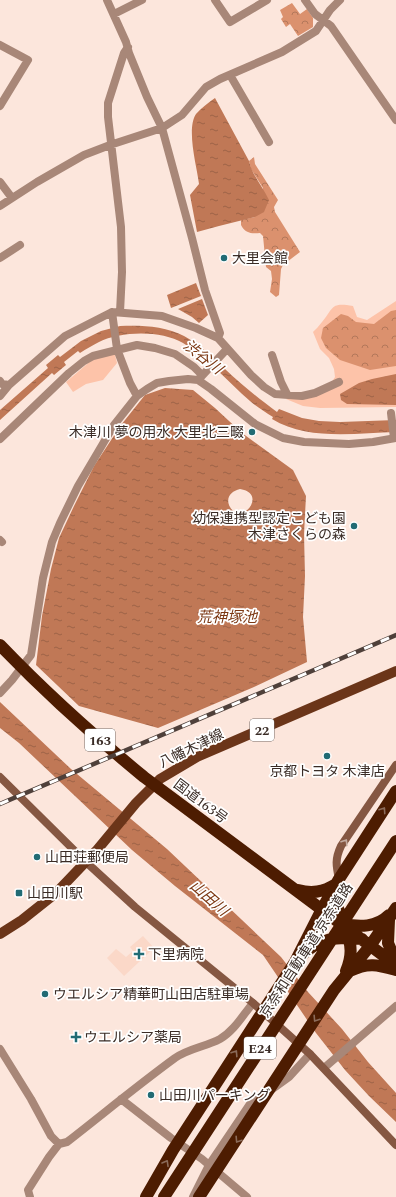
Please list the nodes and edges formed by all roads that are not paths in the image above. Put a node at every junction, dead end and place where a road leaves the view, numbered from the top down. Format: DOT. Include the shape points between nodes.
graph roads {
  1 [pos="107,0"];
  2 [pos="216,0"];
  3 [pos="267,0"];
  4 [pos="305,0"];
  5 [pos="340,0"];
  6 [pos="138,1"];
  7 [pos="114,14"];
  8 [pos="322,20"];
  9 [pos="0,45"];
  10 [pos="128,47"];
  11 [pos="230,75"];
  12 [pos="0,106"];
  13 [pos="396,120"];
  14 [pos="162,128"];
  15 [pos="269,142"];
  16 [pos="110,144"];
  17 [pos="0,182"];
  18 [pos="12,198"];
  19 [pos="0,206"];
  20 [pos="20,245"];
  21 [pos="0,258"];
  22 [pos="115,314"];
  23 [pos="218,338"];
  24 [pos="117,346"];
  25 [pos="225,352"];
  26 [pos="272,355"];
  27 [pos="202,376"];
  28 [pos="0,381"];
  29 [pos="339,382"];
  30 [pos="9,385"];
  31 [pos="287,394"];
  32 [pos="0,396"];
  33 [pos="137,396"];
  34 [pos="391,412"];
  35 [pos="395,438"];
  36 [pos="0,439"];
  37 [pos="0,645"];
  38 [pos="396,671"];
  39 [pos="0,693"];
  40 [pos="396,765"];
  41 [pos="0,777"];
  42 [pos="396,791"];
  43 [pos="396,841"];
  44 [pos="86,862"];
  45 [pos="338,881"];
  46 [pos="292,887"];
  47 [pos="322,909"];
  48 [pos="393,912"];
  49 [pos="353,933"];
  50 [pos="0,934"];
  51 [pos="310,943"];
  52 [pos="396,962"];
  53 [pos="396,965"];
  54 [pos="396,970"];
  55 [pos="343,979"];
  56 [pos="253,1003"];
  57 [pos="396,1006"];
  58 [pos="0,1049"];
  59 [pos="310,1054"];
  60 [pos="324,1068"];
  61 [pos="121,1099"];
  62 [pos="59,1144"];
  63 [pos="396,1145"];
  64 [pos="209,1165"];
  65 [pos="30,1197"];
  66 [pos="146,1197"];
  67 [pos="164,1197"];
  68 [pos="193,1197"];
  69 [pos="199,1197"];
  70 [pos="247,1197"];
  1 -- 7 [label="street"];
  2 -- 3 [label="street" via="230,22"];
  4 -- 8 [label="street"];
  5 -- 8 [label="street"];
  6 -- 7 [label="street"];
  7 -- 10 [label="street"];
  8 -- 11 [label="street" via="316,31 282,52"];
  8 -- 13 [label="street" via="332,26"];
  9 -- 12 [label="street" via="28,60"];
  10 -- 14 [label="street"];
  10 -- 16 [label="street" via="108,103"];
  11 -- 14 [label="street" via="206,87 182,115"];
  11 -- 15 [label="street"];
  14 -- 16 [label="street"];
  14 -- 23 [label="street" via="204,290 220,333"];
  16 -- 18 [label="street" via="84,155"];
  16 -- 22 [label="street" via="121,226 122,272"];
  17 -- 18 [label="street"];
  18 -- 19 [label="street"];
  20 -- 21 [label="street"];
  22 -- 23 [label="street" via="162,316"];
  22 -- 24 [label="street"];
  22 -- 30 [label="street" via="65,336"];
  23 -- 25 [label="street"];
  24 -- 27 [label="street" via="137,345 175,354"];
  24 -- 33 [label="street"];
  24 -- 36 [label="street" via="84,361"];
  25 -- 27 [label="street"];
  25 -- 31 [label="street" via="264,387 275,394"];
  26 -- 31 [label="street"];
  27 -- 33 [label="street" via="157,383"];
  27 -- 35 [label="street" via="211,389 255,424 283,438 304,442 349,444"];
  28 -- 30 [label="street"];
  29 -- 31 [label="street" via="315,393 302,396"];
  30 -- 32 [label="street"];
  33 -- 39 [label="street" via="114,424 60,523 52,542 43,578 31,655"];
  34 -- 35 [label="street"];
  37 -- 46 [label="highway, 国道163号 / 163" via="105,745"];
  38 -- 44 [label="main road, 八幡木津線 / 22" via="197,757 160,779"];
  45 -- 40 [label="street, one-way" via="336,867 341,846"];
  41 -- 44 [label="street"];
  45 -- 42 [label="highway, one-way"];
  43 -- 67 [label="highway, 京奈和自動車道;京奈道路 / E24"];
  44 -- 50 [label="main road, 八幡木津線 / 22" via="40,907"];
  44 -- 56 [label="street" via="135,907"];
  45 -- 46 [label="highway" via="328,888 314,892"];
  45 -- 47 [label="highway"];
  45 -- 49 [label="highway" via="336,904"];
  46 -- 47 [label="highway, 国道163号 / 163"];
  47 -- 49 [label="highway, 国道163号 / 163"];
  47 -- 51 [label="highway"];
  48 -- 49 [label="highway"];
  48 -- 49 [label="highway" via="387,918 373,924 357,926"];
  48 -- 52 [label="highway" via="388,943"];
  49 -- 51 [label="highway"];
  49 -- 53 [label="highway, 国道163号 / 163"];
  49 -- 55 [label="highway"];
  49 -- 55 [label="highway" via="350,958"];
  66 -- 51 [label="highway, one-way" via="178,1143 295,962"];
  54 -- 55 [label="highway" via="372,964 358,967"];
  55 -- 69 [label="highway, one-way"];
  56 -- 59 [label="street"];
  56 -- 61 [label="street" via="227,1034 220,1039 190,1049"];
  57 -- 60 [label="street"];
  58 -- 62 [label="street" via="51,1136"];
  59 -- 60 [label="street"];
  59 -- 64 [label="street" via="290,1077 250,1104"];
  60 -- 63 [label="street"];
  61 -- 62 [label="street" via="67,1142"];
  61 -- 64 [label="street"];
  62 -- 65 [label="street" via="28,1190"];
  64 -- 68 [label="street"];
  64 -- 70 [label="street"];
}
